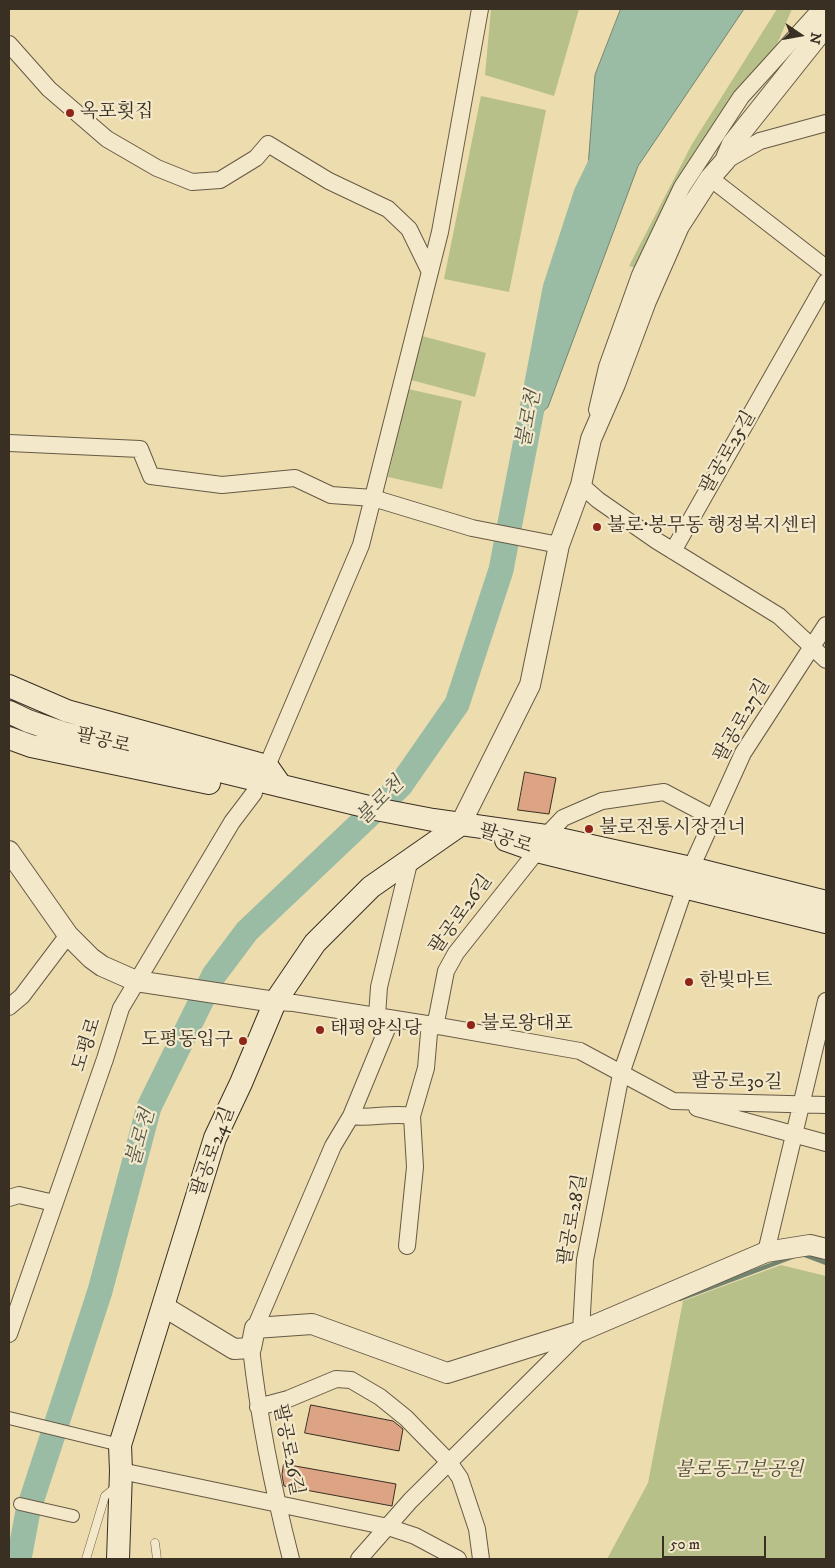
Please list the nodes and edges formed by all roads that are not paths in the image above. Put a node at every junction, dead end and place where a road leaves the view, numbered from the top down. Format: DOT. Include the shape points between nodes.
graph roads {
  1 [pos="480,9"];
  2 [pos="825,9"];
  3 [pos="826,26"];
  4 [pos="9,44"];
  5 [pos="826,123"];
  6 [pos="724,161"];
  7 [pos="710,178"];
  8 [pos="826,268"];
  9 [pos="430,272"];
  10 [pos="826,282"];
  11 [pos="591,439"];
  12 [pos="9,443"];
  13 [pos="581,485"];
  14 [pos="373,498"];
  15 [pos="552,543"];
  16 [pos="673,551"];
  17 [pos="826,625"];
  18 [pos="811,646"];
  19 [pos="826,660"];
  20 [pos="9,686"];
  21 [pos="9,712"];
  22 [pos="9,738"];
  23 [pos="267,766"];
  24 [pos="281,786"];
  25 [pos="254,793"];
  26 [pos="714,819"];
  27 [pos="460,825"];
  28 [pos="542,844"];
  29 [pos="9,852"];
  30 [pos="410,859"];
  31 [pos="688,878"];
  32 [pos="826,902"];
  33 [pos="826,922"];
  34 [pos="68,935"];
  35 [pos="136,981"];
  36 [pos="826,1001"];
  37 [pos="269,1002"];
  38 [pos="9,1007"];
  39 [pos="384,1018"];
  40 [pos="433,1025"];
  41 [pos="621,1074"];
  42 [pos="673,1101"];
  43 [pos="801,1104"];
  44 [pos="826,1105"];
  45 [pos="351,1116"];
  46 [pos="412,1116"];
  47 [pos="794,1135"];
  48 [pos="826,1143"];
  49 [pos="9,1198"];
  50 [pos="54,1203"];
  51 [pos="407,1246"];
  52 [pos="826,1249"];
  53 [pos="766,1252"];
  54 [pos="162,1306"];
  55 [pos="255,1328"];
  56 [pos="581,1331"];
  57 [pos="9,1334"];
  58 [pos="251,1348"];
  59 [pos="258,1407"];
  60 [pos="9,1418"];
  61 [pos="120,1445"];
  62 [pos="449,1462"];
  63 [pos="121,1477"];
  64 [pos="276,1502"];
  65 [pos="20,1504"];
  66 [pos="73,1516"];
  67 [pos="388,1527"];
  68 [pos="155,1543"];
  69 [pos="86,1559"];
  70 [pos="118,1559"];
  71 [pos="158,1559"];
  72 [pos="291,1559"];
  73 [pos="360,1559"];
  74 [pos="458,1559"];
  75 [pos="481,1559"];
  1 -- 9 [label="street"];
  2 -- 11 [label="street" via="819,11 742,97 682,188 640,275 606,367"];
  3 -- 6 [label="street" via="732,144"];
  4 -- 9 [label="street" via="49,89 107,139 157,168 192,182 220,180 256,158 268,144 329,182 388,209 409,229"];
  5 -- 6 [label="street" via="760,140"];
  6 -- 7 [label="street"];
  7 -- 8 [label="street"];
  7 -- 11 [label="street" via="679,226"];
  9 -- 14 [label="street"];
  10 -- 16 [label="street, 팔공로25길"];
  11 -- 13 [label="street"];
  12 -- 14 [label="street" via="140,449 151,476 222,485 295,478 331,495"];
  13 -- 15 [label="street"];
  13 -- 16 [label="street"];
  14 -- 15 [label="street" via="472,528"];
  14 -- 23 [label="street" via="361,545"];
  15 -- 27 [label="street" via="530,685"];
  16 -- 18 [label="street" via="779,616"];
  17 -- 18 [label="street, 팔공로27길"];
  18 -- 19 [label="street"];
  18 -- 26 [label="street, 팔공로27길" via="743,753"];
  20 -- 23 [label="main road" via="67,711"];
  21 -- 24 [label="main road, 팔공로" via="63,733"];
  22 -- 25 [label="main road" via="31,746"];
  23 -- 24 [label="main road"];
  24 -- 25 [label="main road"];
  24 -- 27 [label="main road, 팔공로"];
  25 -- 35 [label="street, 도평로" via="232,822"];
  26 -- 28 [label="street, 팔공로26길" via="664,792 602,801 563,818"];
  26 -- 31 [label="street, 팔공로27길"];
  27 -- 28 [label="main road, 팔공로"];
  27 -- 30 [label="main road, 팔공로24길"];
  28 -- 31 [label="main road, 팔공로"];
  28 -- 40 [label="street, 팔공로26길" via="450,962"];
  29 -- 34 [label="street"];
  30 -- 37 [label="main road, 팔공로24길" via="370,887 315,943"];
  30 -- 39 [label="street" via="379,987"];
  31 -- 32 [label="main road, 팔공로"];
  31 -- 33 [label="main road, 팔공로"];
  31 -- 41 [label="street, 팔공로28길"];
  34 -- 35 [label="street" via="102,966"];
  34 -- 38 [label="street" via="22,996"];
  35 -- 37 [label="street"];
  35 -- 50 [label="street, 도평로" via="121,1008"];
  36 -- 43 [label="street, 팔공로30길"];
  37 -- 39 [label="street"];
  37 -- 54 [label="main road, 팔공로24길" via="241,1083 215,1138"];
  39 -- 40 [label="street"];
  39 -- 45 [label="street"];
  40 -- 41 [label="street, 팔공로30길" via="580,1051"];
  40 -- 46 [label="street, 팔공로26길" via="429,1033 426,1068"];
  41 -- 42 [label="street, 팔공로30길"];
  41 -- 56 [label="street, 팔공로28길" via="585,1260"];
  42 -- 43 [label="street, 팔공로30길"];
  42 -- 47 [label="street, 팔공로30길"];
  43 -- 44 [label="street, 팔공로30길"];
  43 -- 47 [label="street, 팔공로30길"];
  45 -- 46 [label="street"];
  45 -- 55 [label="street" via="333,1146"];
  46 -- 51 [label="street, 팔공로26길" via="415,1167"];
  47 -- 48 [label="street, 팔공로30길"];
  47 -- 53 [label="street, 팔공로30길"];
  49 -- 50 [label="street" via="19,1195"];
  50 -- 57 [label="street, 도평로"];
  52 -- 53 [label="street" via="810,1245"];
  53 -- 56 [label="street"];
  54 -- 58 [label="street" via="234,1349"];
  54 -- 61 [label="main road, 팔공로24길"];
  55 -- 56 [label="street" via="312,1324 447,1373"];
  55 -- 58 [label="street"];
  56 -- 62 [label="street"];
  58 -- 59 [label="street, 팔공로26길"];
  59 -- 62 [label="street" via="288,1399 336,1379 351,1380 406,1418"];
  59 -- 64 [label="street, 팔공로26길"];
  60 -- 61 [label="street"];
  61 -- 63 [label="main road, 팔공로24길"];
  62 -- 67 [label="street"];
  62 -- 75 [label="street" via="463,1486 477,1529"];
  63 -- 64 [label="street"];
  63 -- 69 [label="lane" via="105,1496"];
  63 -- 70 [label="main road, 팔공로24길"];
  64 -- 67 [label="street"];
  64 -- 72 [label="street, 팔공로26길"];
  65 -- 66 [label="street"];
  67 -- 73 [label="street"];
  67 -- 74 [label="street" via="415,1536"];
  68 -- 71 [label="lane"];
}
